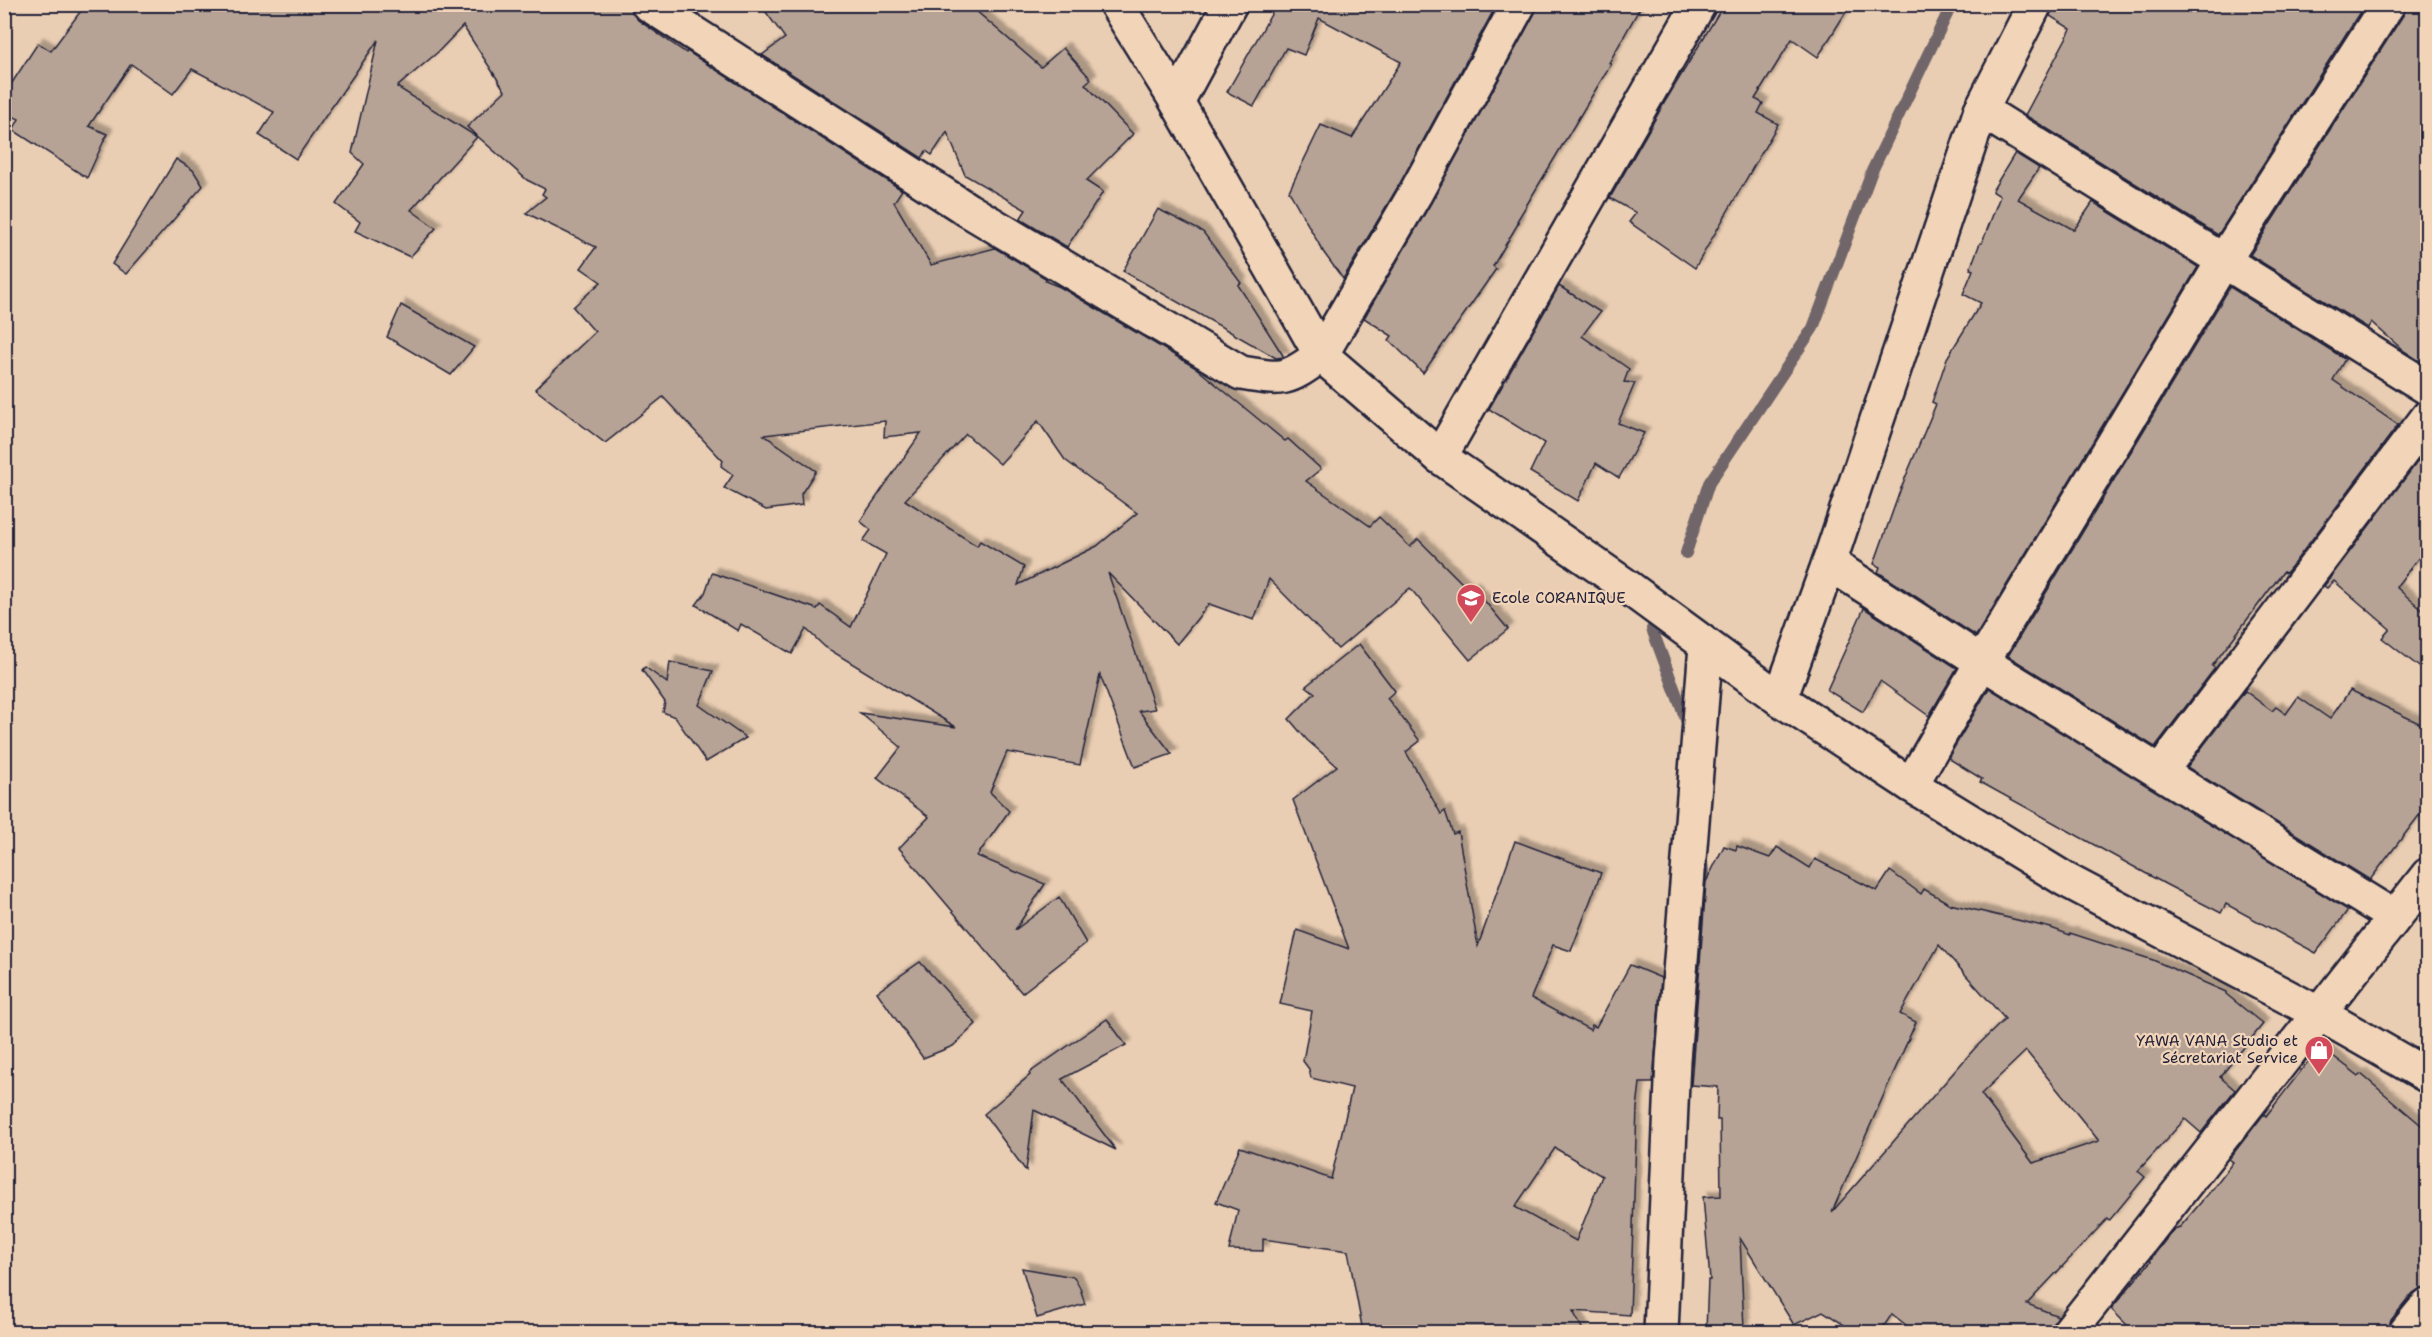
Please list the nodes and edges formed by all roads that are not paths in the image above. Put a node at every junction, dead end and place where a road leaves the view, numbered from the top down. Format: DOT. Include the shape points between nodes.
graph roads {
  1 [pos="648,4"];
  2 [pos="1116,4"];
  3 [pos="1230,4"];
  4 [pos="1519,4"];
  5 [pos="1699,4"];
  6 [pos="2035,4"];
  7 [pos="2388,4"];
  8 [pos="1177,102"];
  9 [pos="1981,110"];
  10 [pos="2224,260"];
  11 [pos="1321,355"];
  12 [pos="2427,388"];
  13 [pos="2427,417"];
  14 [pos="1440,457"];
  15 [pos="1829,563"];
  16 [pos="1706,646"];
  17 [pos="1982,662"];
  18 [pos="1780,699"];
  19 [pos="2160,772"];
  20 [pos="1911,785"];
  21 [pos="2427,875"];
  22 [pos="2394,917"];
  23 [pos="2318,1013"];
  24 [pos="2427,1076"];
  25 [pos="2427,1305"];
  26 [pos="1661,1332"];
  27 [pos="2069,1332"];
  28 [pos="2406,1332"];
  1 -- 11 [label="street" via="968,210 1242,373 1278,379 1296,374"];
  2 -- 8 [label="street"];
  3 -- 8 [label="street"];
  4 -- 11 [label="street"];
  5 -- 14 [label="street"];
  6 -- 9 [label="street"];
  7 -- 10 [label="street"];
  8 -- 11 [label="street"];
  9 -- 10 [label="street"];
  9 -- 15 [label="street"];
  10 -- 12 [label="street"];
  10 -- 17 [label="street"];
  11 -- 14 [label="street"];
  13 -- 19 [label="street"];
  14 -- 16 [label="street"];
  15 -- 17 [label="street"];
  15 -- 18 [label="street"];
  16 -- 18 [label="street"];
  16 -- 26 [label="street" via="1673,1060"];
  17 -- 19 [label="street"];
  17 -- 20 [label="street"];
  18 -- 20 [label="street"];
  19 -- 22 [label="street"];
  20 -- 23 [label="street" via="2066,880"];
  21 -- 22 [label="street"];
  22 -- 23 [label="street"];
  23 -- 24 [label="street"];
  23 -- 27 [label="street"];
  25 -- 28 [label="street"];
}
